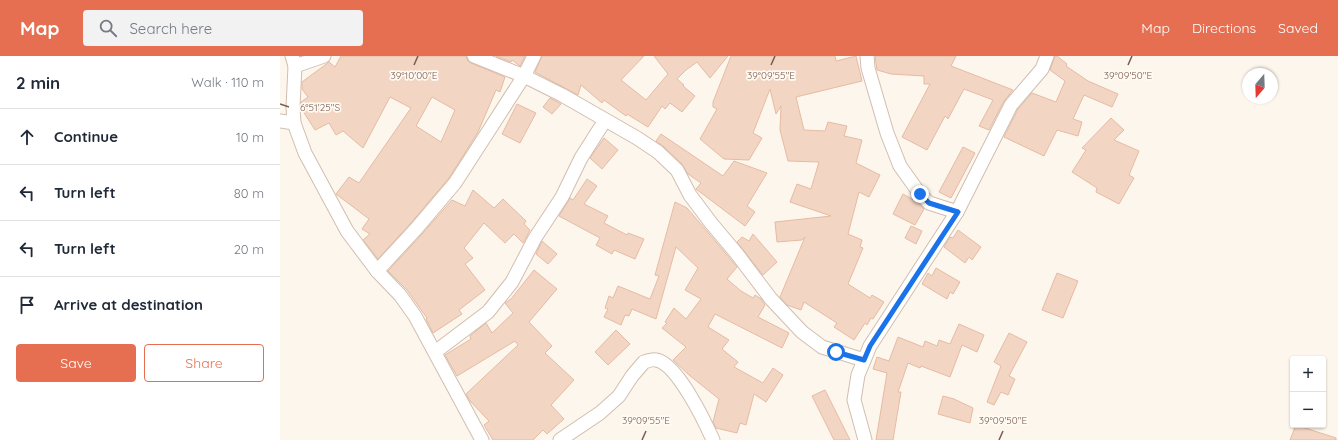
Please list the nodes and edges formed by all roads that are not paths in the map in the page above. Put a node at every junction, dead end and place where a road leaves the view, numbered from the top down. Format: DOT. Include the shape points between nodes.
graph roads {
  1 [pos="324,56"];
  2 [pos="474,56"];
  3 [pos="534,56"];
  4 [pos="867,56"];
  5 [pos="1047,56"];
  6 [pos="293,61"];
  7 [pos="524,76"];
  8 [pos="280,121"];
  9 [pos="294,123"];
  10 [pos="602,125"];
  11 [pos="958,212"];
  12 [pos="377,271"];
  13 [pos="435,352"];
  14 [pos="864,360"];
  15 [pos="482,440"];
  16 [pos="560,440"];
  17 [pos="713,440"];
  18 [pos="865,440"];
  1 -- 6 [label="street"];
  2 -- 7 [label="street"];
  3 -- 7 [label="street"];
  4 -- 11 [label="street" via="868,68 887,132 900,166 929,203"];
  5 -- 11 [label="street" via="1042,69 1012,105"];
  6 -- 9 [label="street"];
  7 -- 12 [label="street" via="455,183"];
  7 -- 14 [label="street" via="562,95 658,152 677,170 690,195 711,223 771,299 802,332 822,347"];
  8 -- 9 [label="street"];
  9 -- 12 [label="street" via="304,153 327,196 347,231"];
  10 -- 13 [label="street" via="512,282 488,312"];
  11 -- 14 [label="street" via="870,346"];
  12 -- 13 [label="street" via="400,295"];
  13 -- 15 [label="street"];
  14 -- 18 [label="street" via="858,375 854,400"];
  16 -- 17 [label="street" via="600,413 619,396 644,362 656,360 667,365 681,382 701,414"];
}
